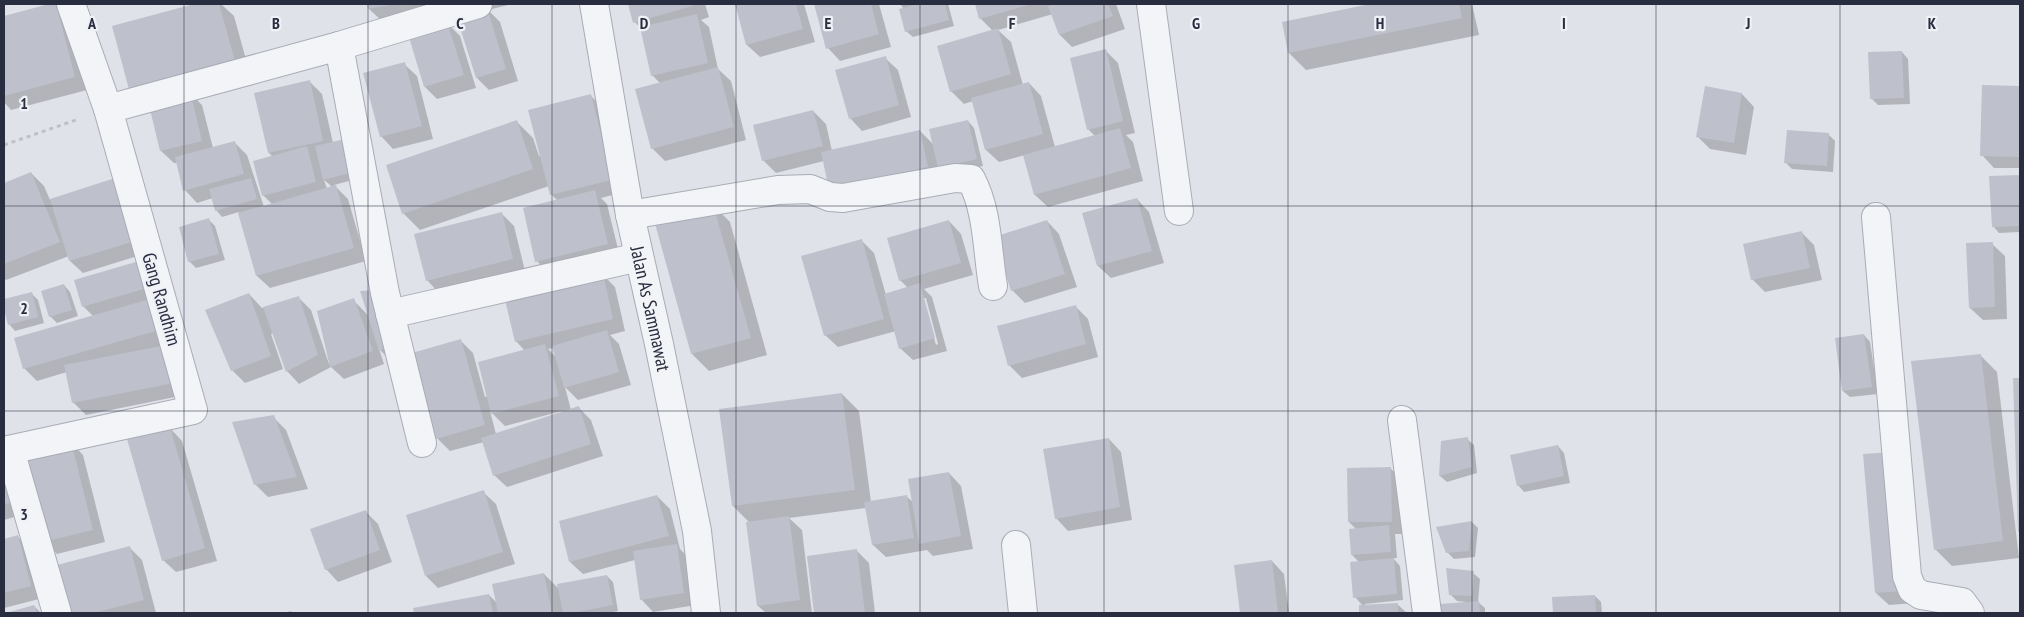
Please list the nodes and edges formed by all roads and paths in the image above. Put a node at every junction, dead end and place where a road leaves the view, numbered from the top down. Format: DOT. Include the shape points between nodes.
graph roads {
  1 [pos="71,4"];
  2 [pos="478,4"];
  3 [pos="594,4"];
  4 [pos="1151,4"];
  5 [pos="339,46"];
  6 [pos="108,109"];
  7 [pos="4,145"];
  8 [pos="1179,211"];
  9 [pos="630,215"];
  10 [pos="1876,217"];
  11 [pos="639,257"];
  12 [pos="993,286"];
  13 [pos="390,314"];
  14 [pos="1402,420"];
  15 [pos="422,443"];
  16 [pos="7,450"];
  17 [pos="1016,545"];
  18 [pos="57,613"];
  19 [pos="288,613"];
  20 [pos="295,613"];
  21 [pos="706,613"];
  22 [pos="1023,613"];
  23 [pos="1427,613"];
  24 [pos="1970,613"];
  1 -- 6 [label="street, Gang Randhim"];
  2 -- 5 [label="street"];
  3 -- 9 [label="street, Jalan As Sammawat"];
  4 -- 8 [label="street"];
  5 -- 6 [label="street"];
  5 -- 13 [label="street"];
  6 -- 7 [label="path"];
  6 -- 16 [label="street, Gang Randhim" via="193,410"];
  9 -- 11 [label="street, Jalan As Sammawat"];
  9 -- 12 [label="street" via="778,190 810,189 843,198 955,178 971,179 978,192 986,225"];
  10 -- 24 [label="street" via="1907,576 1912,589 1921,596 1962,602"];
  11 -- 13 [label="street"];
  11 -- 21 [label="street, Jalan As Sammawat" via="695,522"];
  13 -- 15 [label="street"];
  14 -- 23 [label="street"];
  16 -- 18 [label="street"];
  17 -- 22 [label="street"];
  19 -- 20 [label="path"];
}
